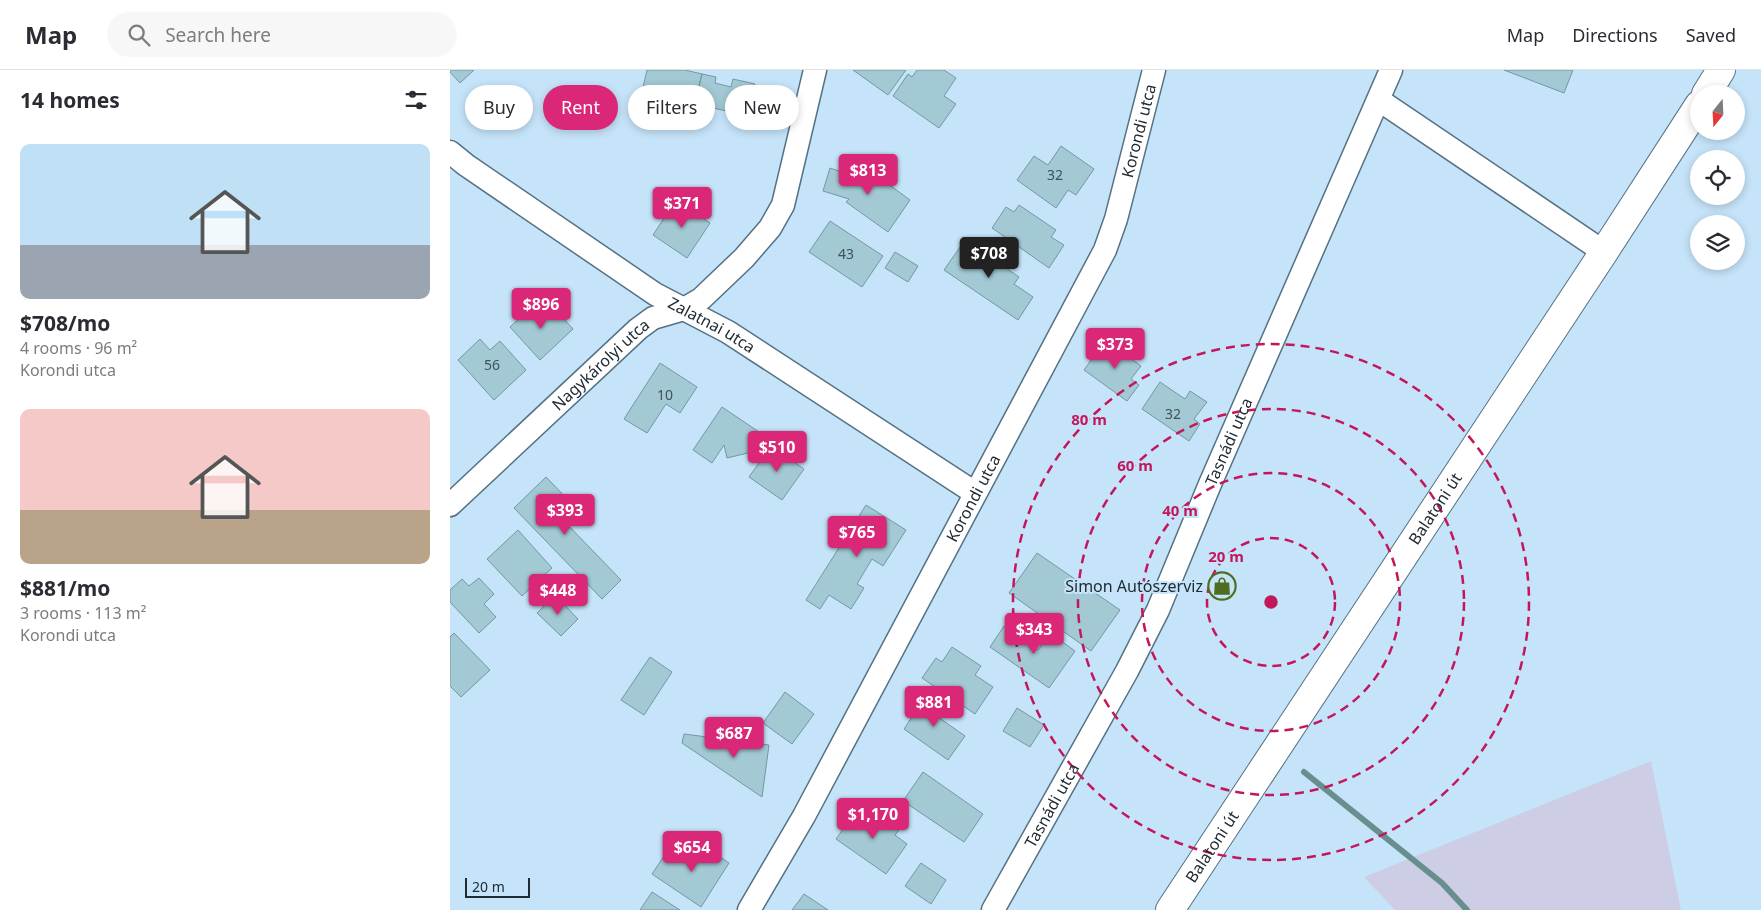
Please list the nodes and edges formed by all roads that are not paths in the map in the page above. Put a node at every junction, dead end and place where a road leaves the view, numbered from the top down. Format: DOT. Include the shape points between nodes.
graph roads {
  1 [pos="815,70"];
  2 [pos="1154,70"];
  3 [pos="1391,70"];
  4 [pos="1722,70"];
  5 [pos="1712,85"];
  6 [pos="1379,100"];
  7 [pos="1690,119"];
  8 [pos="450,152"];
  9 [pos="1604,252"];
  10 [pos="684,309"];
  11 [pos="975,493"];
  12 [pos="450,505"];
  13 [pos="749,910"];
  14 [pos="993,910"];
  15 [pos="1170,910"];
  1 -- 10 [label="street, Nagykárolyi utca" via="783,205 770,228 744,258 701,299"];
  2 -- 11 [label="street, Korondi utca" via="1116,220 1105,250"];
  3 -- 6 [label="street, Tasnádi utca"];
  4 -- 5 [label="main road"];
  6 -- 9 [label="street"];
  6 -- 14 [label="street, Tasnádi utca" via="1158,610 1128,671"];
  7 -- 9 [label="main road, Balatoni út"];
  8 -- 10 [label="street, Zalatnai utca" via="646,288"];
  9 -- 15 [label="main road, Balatoni út"];
  10 -- 11 [label="street, Zalatnai utca" via="728,332"];
  10 -- 12 [label="street, Nagykárolyi utca" via="653,318 638,329"];
  11 -- 13 [label="street, Korondi utca" via="804,816"];
}
